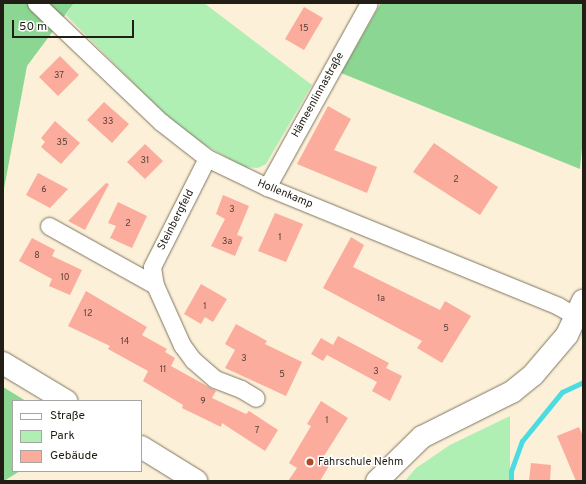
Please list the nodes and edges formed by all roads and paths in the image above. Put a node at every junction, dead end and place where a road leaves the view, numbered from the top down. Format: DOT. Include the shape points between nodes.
graph roads {
  1 [pos="36,3"];
  2 [pos="369,3"];
  3 [pos="207,158"];
  4 [pos="267,187"];
  5 [pos="49,226"];
  6 [pos="155,285"];
  7 [pos="581,312"];
  8 [pos="3,363"];
  9 [pos="256,398"];
  10 [pos="64,400"];
  11 [pos="142,448"];
  12 [pos="196,481"];
  13 [pos="377,481"];
  1 -- 3 [label="street, Hollenkamp" via="161,122"];
  2 -- 4 [label="street, Hämeenlinnastraße"];
  3 -- 4 [label="street, Hollenkamp"];
  3 -- 6 [label="street, Steinbergfeld" via="152,267"];
  4 -- 7 [label="street, Hollenkamp" via="558,306"];
  5 -- 6 [label="street"];
  6 -- 9 [label="street, Steinbergfeld" via="182,345 193,360 215,379"];
  7 -- 13 [label="main road" via="551,356 533,375 512,392 422,437"];
  8 -- 10 [label="main road"];
  11 -- 12 [label="main road"];
}
